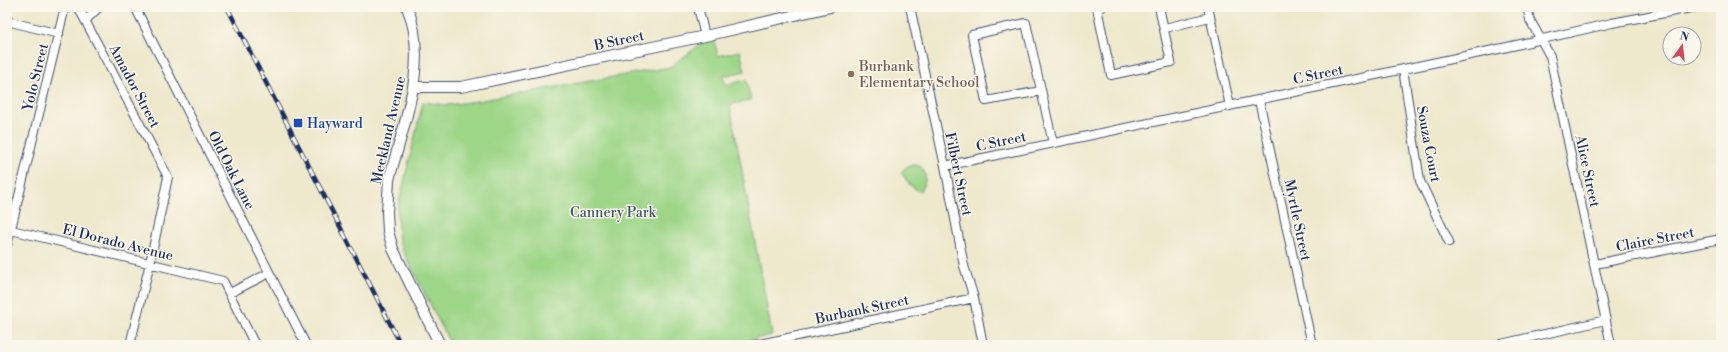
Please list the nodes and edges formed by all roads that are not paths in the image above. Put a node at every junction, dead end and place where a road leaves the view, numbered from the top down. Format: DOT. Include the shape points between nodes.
graph roads {
  1 [pos="65,7"];
  2 [pos="78,7"];
  3 [pos="99,7"];
  4 [pos="135,7"];
  5 [pos="407,7"];
  6 [pos="698,7"];
  7 [pos="830,7"];
  8 [pos="910,7"];
  9 [pos="1102,7"];
  10 [pos="1159,7"];
  11 [pos="1208,7"];
  12 [pos="1527,7"];
  13 [pos="1696,7"];
  14 [pos="1210,17"];
  15 [pos="86,20"];
  16 [pos="7,21"];
  17 [pos="1165,28"];
  18 [pos="59,34"];
  19 [pos="705,36"];
  20 [pos="1540,40"];
  21 [pos="1402,69"];
  22 [pos="413,88"];
  23 [pos="1041,91"];
  24 [pos="1258,100"];
  25 [pos="1230,106"];
  26 [pos="1053,144"];
  27 [pos="945,166"];
  28 [pos="9,229"];
  29 [pos="1721,239"];
  30 [pos="1449,242"];
  31 [pos="7,245"];
  32 [pos="150,264"];
  33 [pos="1594,264"];
  34 [pos="269,273"];
  35 [pos="230,293"];
  36 [pos="974,298"];
  37 [pos="1606,320"];
  38 [pos="130,345"];
  39 [pos="255,345"];
  40 [pos="306,345"];
  41 [pos="440,345"];
  42 [pos="755,345"];
  43 [pos="983,345"];
  44 [pos="1312,345"];
  45 [pos="1497,345"];
  46 [pos="1611,345"];
  1 -- 18 [label="street, Yolo Street"];
  2 -- 15 [label="street, Amador Street"];
  3 -- 15 [label="street"];
  4 -- 34 [label="street, Old Oak Lane"];
  5 -- 22 [label="street, Meekland Avenue" via="414,25 416,40"];
  6 -- 19 [label="street"];
  7 -- 19 [label="street, B Street"];
  8 -- 27 [label="street, Filbert Street"];
  9 -- 17 [label="street" via="1098,8 1111,75 1171,62"];
  10 -- 17 [label="street"];
  11 -- 14 [label="street"];
  12 -- 20 [label="street, Alice Street"];
  13 -- 20 [label="street, C Street"];
  14 -- 17 [label="street"];
  14 -- 25 [label="street"];
  15 -- 32 [label="street, Amador Street" via="168,177"];
  16 -- 18 [label="street"];
  18 -- 28 [label="street, Yolo Street"];
  19 -- 22 [label="street, B Street" via="461,87"];
  20 -- 21 [label="street, C Street"];
  20 -- 33 [label="street, Alice Street" via="1550,56"];
  21 -- 24 [label="street, C Street"];
  21 -- 30 [label="street, Souza Court" via="1420,182"];
  22 -- 41 [label="street, Meekland Avenue" via="389,180 388,231 393,249"];
  23 -- 23 [label="street" via="1026,23 972,35 986,101"];
  23 -- 26 [label="street"];
  24 -- 25 [label="street, C Street"];
  24 -- 44 [label="street, Myrtle Street"];
  25 -- 26 [label="street, C Street"];
  26 -- 27 [label="street, C Street"];
  27 -- 36 [label="street, Filbert Street" via="964,266"];
  28 -- 31 [label="street, Yolo Street"];
  28 -- 32 [label="street, El Dorado Avenue"];
  29 -- 33 [label="street, Claire Street"];
  32 -- 35 [label="street, El Dorado Avenue" via="224,281"];
  32 -- 38 [label="street"];
  33 -- 37 [label="street, Alice Street"];
  34 -- 35 [label="street"];
  34 -- 40 [label="street, Old Oak Lane"];
  35 -- 39 [label="street"];
  36 -- 42 [label="street, Burbank Street"];
  36 -- 43 [label="street, Filbert Street"];
  37 -- 45 [label="street"];
  37 -- 46 [label="street, Alice Street"];
}
